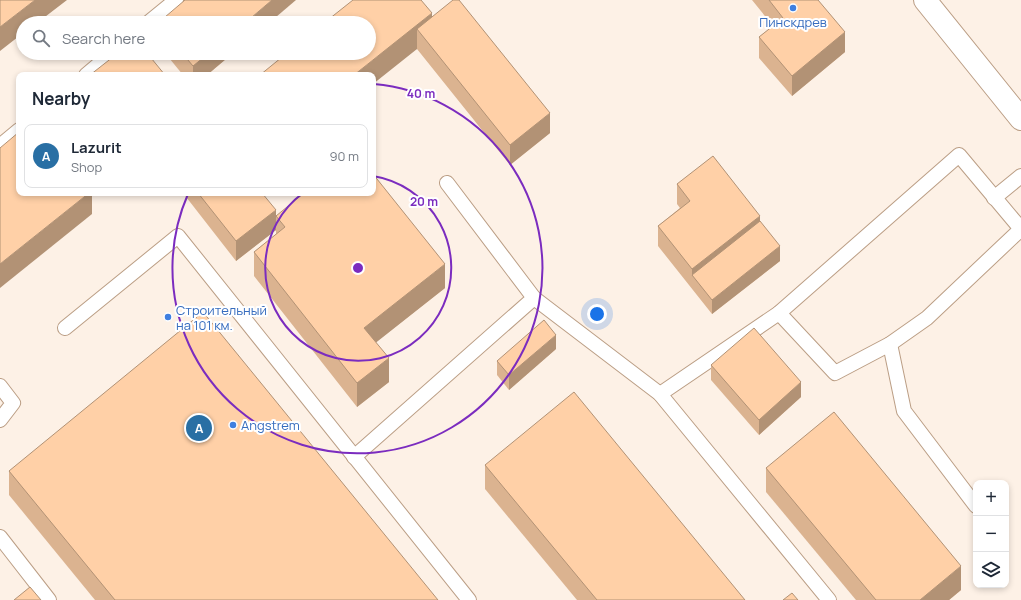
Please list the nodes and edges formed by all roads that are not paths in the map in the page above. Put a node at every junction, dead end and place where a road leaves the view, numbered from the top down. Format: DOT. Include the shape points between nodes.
graph roads {
  1 [pos="176,0"];
  2 [pos="925,0"];
  3 [pos="157,16"];
  4 [pos="104,60"];
  5 [pos="90,72"];
  6 [pos="1021,119"];
  7 [pos="16,133"];
  8 [pos="0,146"];
  9 [pos="1021,176"];
  10 [pos="447,184"];
  11 [pos="994,198"];
  12 [pos="534,298"];
  13 [pos="780,313"];
  14 [pos="65,328"];
  15 [pos="890,344"];
  16 [pos="0,386"];
  17 [pos="660,394"];
  18 [pos="0,420"];
  19 [pos="354,457"];
  20 [pos="973,502"];
  21 [pos="0,537"];
  22 [pos="49,600"];
  23 [pos="469,600"];
  24 [pos="829,600"];
  1 -- 3 [label="lane"];
  2 -- 6 [label="highway"];
  4 -- 5 [label="lane"];
  7 -- 8 [label="lane"];
  9 -- 11 [label="lane"];
  10 -- 12 [label="lane"];
  11 -- 13 [label="lane" via="960,156"];
  11 -- 15 [label="lane" via="1021,229 927,318"];
  12 -- 17 [label="lane"];
  12 -- 19 [label="lane"];
  13 -- 15 [label="lane" via="835,373"];
  13 -- 17 [label="lane"];
  14 -- 19 [label="lane" via="178,236"];
  15 -- 20 [label="lane" via="904,412"];
  16 -- 18 [label="lane" via="13,404"];
  17 -- 24 [label="lane"];
  19 -- 23 [label="lane"];
  21 -- 22 [label="lane"];
}
